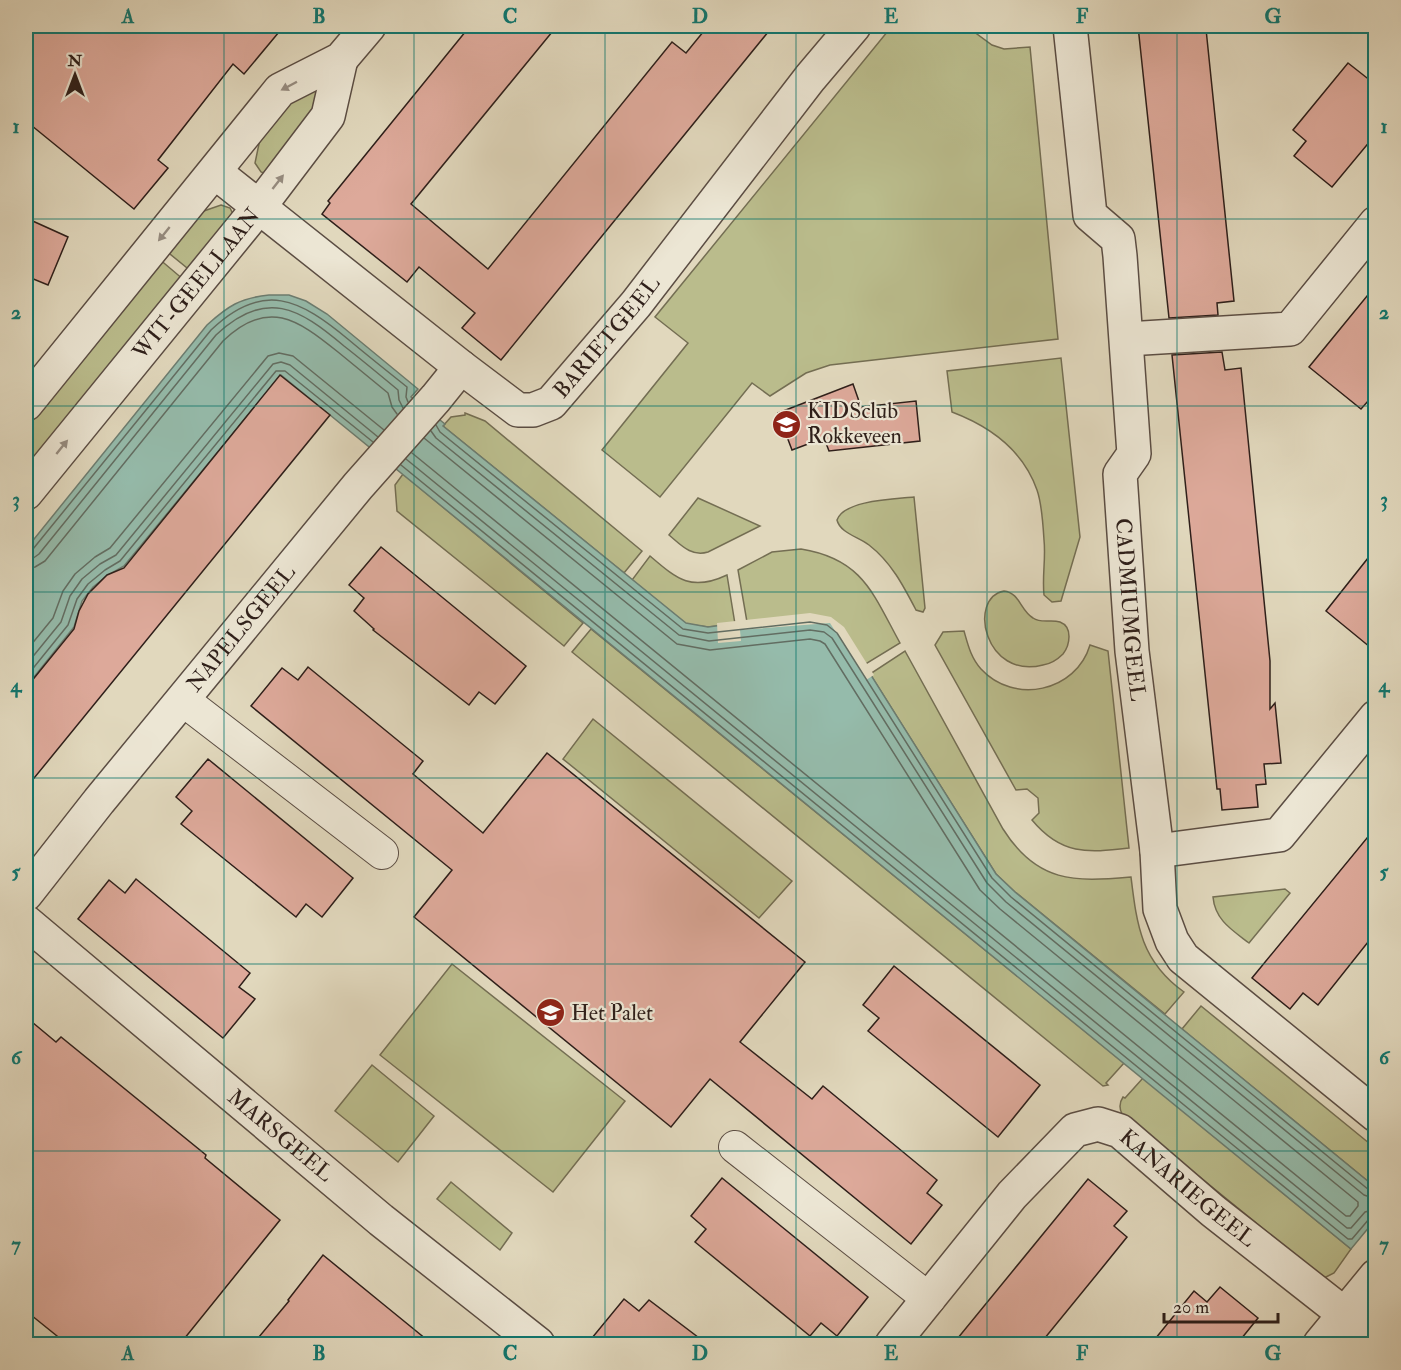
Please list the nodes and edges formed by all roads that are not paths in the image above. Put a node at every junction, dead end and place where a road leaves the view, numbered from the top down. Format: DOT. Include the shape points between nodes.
graph roads {
  1 [pos="369,26"];
  2 [pos="854,26"];
  3 [pos="1070,26"];
  4 [pos="341,59"];
  5 [pos="215,172"];
  6 [pos="259,207"];
  7 [pos="1376,223"];
  8 [pos="1126,339"];
  9 [pos="461,367"];
  10 [pos="26,404"];
  11 [pos="26,493"];
  12 [pos="183,700"];
  13 [pos="1376,717"];
  14 [pos="1157,851"];
  15 [pos="382,853"];
  16 [pos="26,894"];
  17 [pos="26,922"];
  18 [pos="1376,1115"];
  19 [pos="735,1147"];
  20 [pos="1376,1276"];
  21 [pos="929,1299"];
  22 [pos="1344,1313"];
  23 [pos="1376,1339"];
  24 [pos="538,1344"];
  25 [pos="892,1344"];
  26 [pos="1320,1344"];
  1 -- 4 [label="street, WIT-GEELLAAN"];
  2 -- 9 [label="street, BARIETGEEL" via="636,304 551,403 533,410 518,410"];
  3 -- 8 [label="street, CADMIUMGEEL" via="1090,215 1118,239"];
  4 -- 5 [label="street, WIT-GEELLAAN, one-way" via="280,90"];
  6 -- 4 [label="street, WIT-GEELLAAN, one-way" via="328,116"];
  5 -- 6 [label="street, BARIETGEEL"];
  5 -- 10 [label="street, WIT-GEELLAAN, one-way"];
  6 -- 9 [label="street, BARIETGEEL"];
  11 -- 6 [label="street, WIT-GEELLAAN, one-way"];
  7 -- 8 [label="street" via="1290,329"];
  8 -- 14 [label="street, CADMIUMGEEL" via="1134,454 1119,474 1132,651"];
  9 -- 12 [label="street, NAPELSGEEL"];
  12 -- 15 [label="street"];
  12 -- 16 [label="street, NAPELSGEEL"];
  13 -- 14 [label="street" via="1279,836"];
  14 -- 18 [label="street, CADMIUMGEEL" via="1160,909 1183,958"];
  17 -- 24 [label="street, MARSGEEL" via="381,1220"];
  19 -- 21 [label="street"];
  20 -- 22 [label="street"];
  21 -- 22 [label="street, KANARIEGEEL" via="1012,1195 1074,1130 1098,1124 1120,1131"];
  21 -- 25 [label="street, KANARIEGEEL"];
  22 -- 23 [label="street, KANARIEGEEL"];
  22 -- 26 [label="street"];
}
